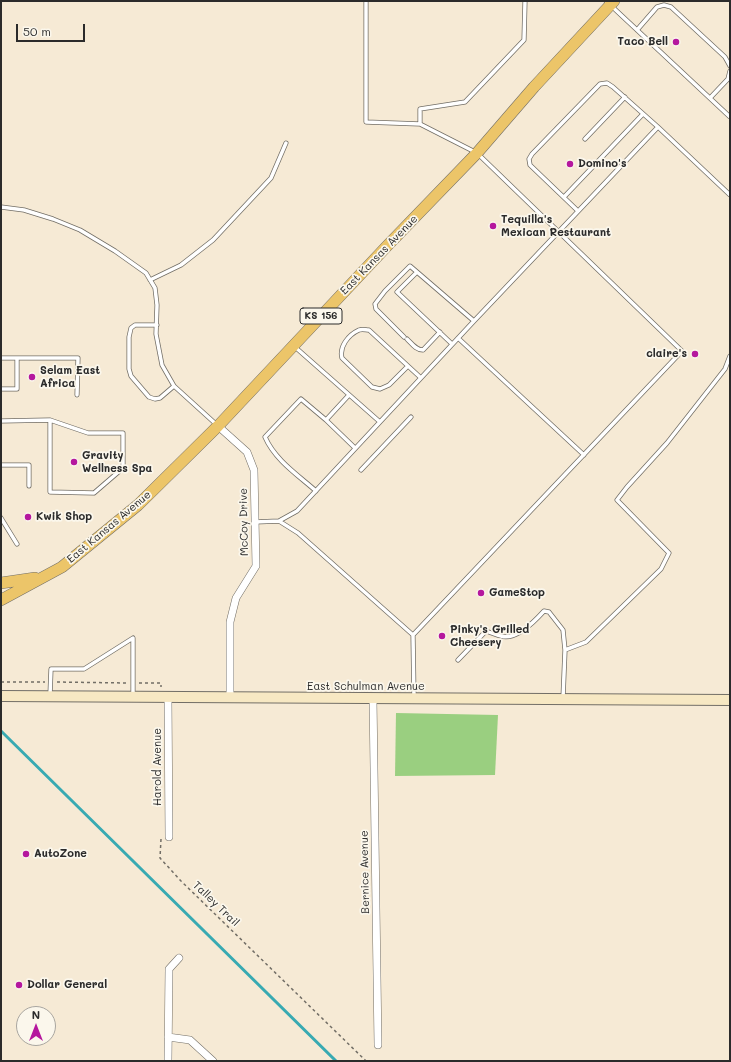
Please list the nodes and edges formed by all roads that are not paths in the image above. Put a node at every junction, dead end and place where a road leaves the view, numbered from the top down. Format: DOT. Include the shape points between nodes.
graph roads {
  1 [pos="366,1"];
  2 [pos="525,1"];
  3 [pos="610,2"];
  4 [pos="637,30"];
  5 [pos="730,66"];
  6 [pos="730,70"];
  7 [pos="625,97"];
  8 [pos="710,98"];
  9 [pos="643,114"];
  10 [pos="730,117"];
  11 [pos="420,124"];
  12 [pos="658,127"];
  13 [pos="585,139"];
  14 [pos="286,143"];
  15 [pos="477,153"];
  16 [pos="730,195"];
  17 [pos="564,197"];
  18 [pos="1,207"];
  19 [pos="578,211"];
  20 [pos="558,232"];
  21 [pos="417,272"];
  22 [pos="150,280"];
  23 [pos="474,321"];
  24 [pos="157,325"];
  25 [pos="440,332"];
  26 [pos="458,338"];
  27 [pos="452,344"];
  28 [pos="294,345"];
  29 [pos="730,356"];
  30 [pos="1,358"];
  31 [pos="17,358"];
  32 [pos="408,366"];
  33 [pos="421,378"];
  34 [pos="174,386"];
  35 [pos="1,389"];
  36 [pos="77,395"];
  37 [pos="349,395"];
  38 [pos="411,417"];
  39 [pos="50,420"];
  40 [pos="326,420"];
  41 [pos="1,421"];
  42 [pos="380,422"];
  43 [pos="218,426"];
  44 [pos="355,448"];
  45 [pos="584,454"];
  46 [pos="1,465"];
  47 [pos="362,470"];
  48 [pos="28,486"];
  49 [pos="316,491"];
  50 [pos="1,518"];
  51 [pos="279,521"];
  52 [pos="255,522"];
  53 [pos="17,544"];
  54 [pos="42,578"];
  55 [pos="1,583"];
  56 [pos="1,600"];
  57 [pos="413,635"];
  58 [pos="565,650"];
  59 [pos="458,660"];
  60 [pos="1,696"];
  61 [pos="50,696"];
  62 [pos="133,696"];
  63 [pos="168,696"];
  64 [pos="230,698"];
  65 [pos="373,699"];
  66 [pos="414,699"];
  67 [pos="563,700"];
  68 [pos="730,700"];
  69 [pos="169,837"];
  70 [pos="179,958"];
  71 [pos="168,1037"];
  72 [pos="378,1045"];
  73 [pos="168,1061"];
  74 [pos="212,1061"];
  1 -- 11 [label="lane" via="366,122"];
  2 -- 11 [label="lane" via="524,40 465,102 420,109"];
  3 -- 4 [label="lane"];
  3 -- 15 [label="main road, East Kansas Avenue / KS 156"];
  4 -- 5 [label="lane" via="657,7 671,7 725,57"];
  4 -- 8 [label="lane"];
  6 -- 8 [label="lane" via="728,79"];
  7 -- 9 [label="lane"];
  7 -- 13 [label="lane"];
  7 -- 17 [label="lane" via="607,84 600,84 532,154 529,159 530,165"];
  8 -- 10 [label="lane"];
  9 -- 12 [label="lane"];
  9 -- 17 [label="lane"];
  11 -- 15 [label="lane"];
  12 -- 16 [label="lane"];
  12 -- 19 [label="lane"];
  14 -- 22 [label="lane" via="271,178 213,240 180,265"];
  15 -- 20 [label="lane"];
  15 -- 28 [label="main road, East Kansas Avenue / KS 156"];
  17 -- 19 [label="lane"];
  18 -- 22 [label="lane" via="24,210 80,230 146,273"];
  19 -- 20 [label="lane"];
  20 -- 23 [label="lane"];
  20 -- 45 [label="lane" via="682,351"];
  21 -- 23 [label="lane"];
  21 -- 25 [label="lane" via="397,292"];
  21 -- 25 [label="lane" via="410,266 385,291 375,304 376,309 419,350 423,350"];
  22 -- 24 [label="lane" via="155,288"];
  23 -- 26 [label="lane"];
  24 -- 34 [label="lane" via="156,334 162,365"];
  24 -- 34 [label="lane" via="134,325 131,328 129,369 149,397 160,398"];
  25 -- 27 [label="lane"];
  26 -- 27 [label="lane"];
  26 -- 45 [label="lane"];
  27 -- 33 [label="lane"];
  28 -- 37 [label="lane"];
  28 -- 43 [label="main road, East Kansas Avenue / KS 156"];
  29 -- 58 [label="lane" via="725,369 667,443 617,500 669,553 661,569 586,642"];
  30 -- 31 [label="lane"];
  31 -- 35 [label="lane" via="17,389"];
  31 -- 36 [label="lane" via="78,358"];
  32 -- 32 [label="lane" via="369,330 360,330 341,347 342,358 372,387 389,385"];
  32 -- 33 [label="lane"];
  33 -- 42 [label="lane"];
  34 -- 43 [label="lane"];
  37 -- 40 [label="lane"];
  37 -- 42 [label="lane"];
  38 -- 47 [label="lane"];
  39 -- 39 [label="lane" via="88,433 123,433 123,468 94,493 50,492"];
  39 -- 41 [label="lane"];
  40 -- 44 [label="lane"];
  40 -- 49 [label="lane" via="301,399 265,437 282,461"];
  42 -- 44 [label="lane"];
  43 -- 52 [label="street, McCoy Drive" via="247,452 254,470"];
  43 -- 54 [label="main road, East Kansas Avenue / KS 156" via="138,505 62,567"];
  44 -- 49 [label="lane"];
  45 -- 57 [label="lane"];
  46 -- 48 [label="lane" via="29,465"];
  49 -- 51 [label="lane" via="297,511"];
  50 -- 53 [label="lane"];
  51 -- 52 [label="lane"];
  51 -- 57 [label="lane" via="298,533"];
  52 -- 64 [label="street, McCoy Drive" via="256,566 236,598 230,622"];
  54 -- 55 [label="main road"];
  54 -- 56 [label="main road, East Kansas Avenue / KS 156"];
  57 -- 66 [label="lane"];
  58 -- 59 [label="lane" via="563,630 548,612 544,611 522,631 509,636 502,637 486,631"];
  58 -- 67 [label="lane"];
  60 -- 61 [label="street, East Schulman Avenue"];
  61 -- 62 [label="street, East Schulman Avenue"];
  61 -- 62 [label="lane" via="51,669 84,669 133,638"];
  62 -- 63 [label="street, East Schulman Avenue"];
  63 -- 64 [label="street, East Schulman Avenue"];
  63 -- 69 [label="street, Harold Avenue"];
  64 -- 65 [label="street, East Schulman Avenue"];
  65 -- 66 [label="street, East Schulman Avenue"];
  65 -- 72 [label="street, Bernice Avenue"];
  66 -- 67 [label="street, East Schulman Avenue"];
  67 -- 68 [label="street, East Schulman Avenue"];
  70 -- 71 [label="street" via="169,969"];
  71 -- 73 [label="street"];
  71 -- 74 [label="street" via="190,1040"];
}
